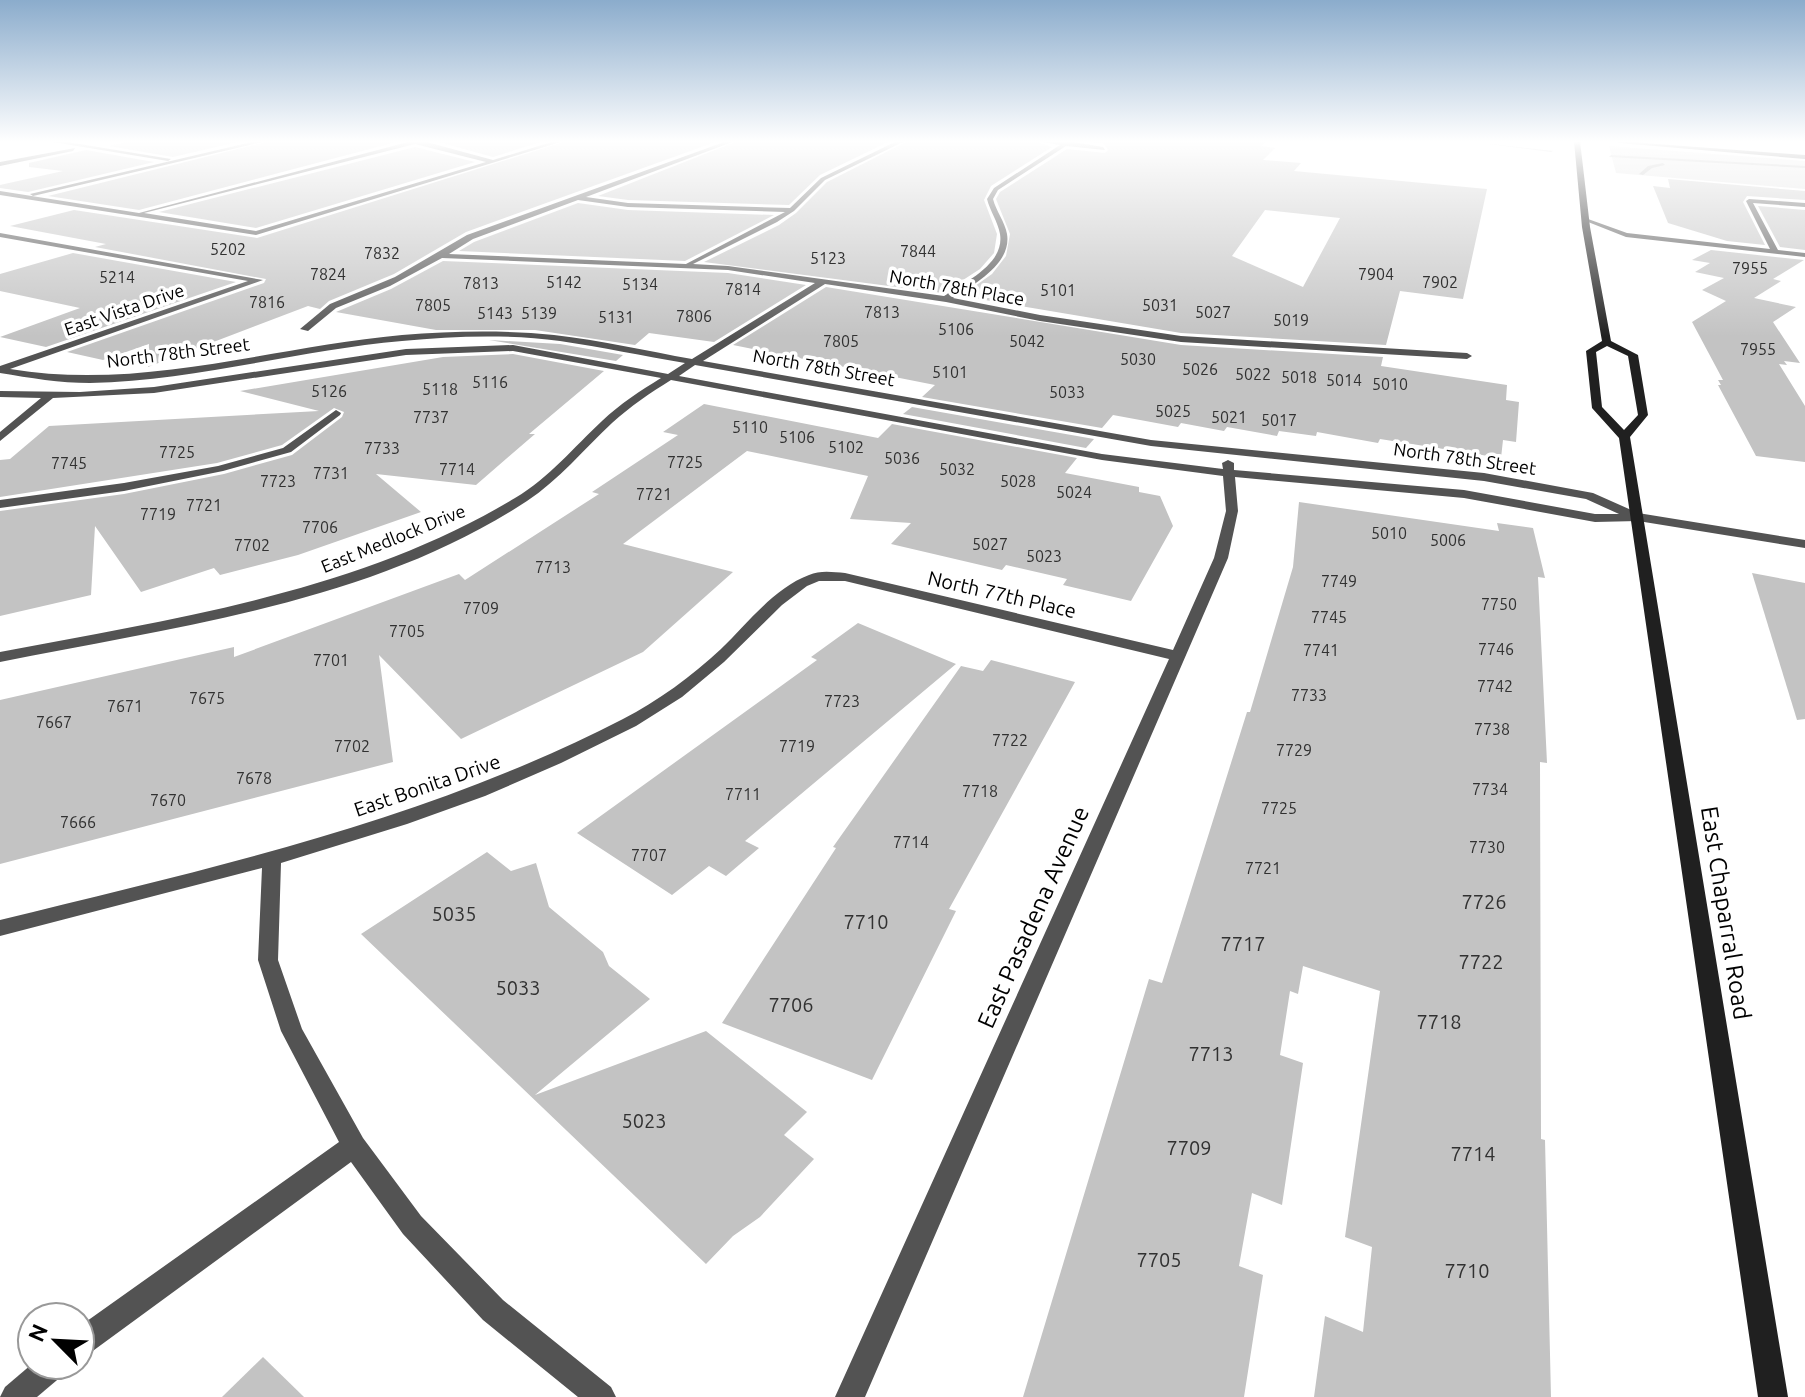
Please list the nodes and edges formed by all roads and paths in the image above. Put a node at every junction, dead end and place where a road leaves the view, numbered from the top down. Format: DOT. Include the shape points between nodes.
graph roads {
  1 [pos="82,206"];
  2 [pos="167,206"];
  3 [pos="344,206"];
  4 [pos="551,206"];
  5 [pos="667,206"];
  6 [pos="796,206"];
  7 [pos="991,206"];
  8 [pos="1584,206"];
  9 [pos="1752,206"];
  10 [pos="792,210"];
  11 [pos="133,215"];
  12 [pos="1586,226"];
  13 [pos="0,235"];
  14 [pos="1703,238"];
  15 [pos="33,240"];
  16 [pos="1770,241"];
  17 [pos="1781,242"];
  18 [pos="11,246"];
  19 [pos="1774,250"];
  20 [pos="1805,255"];
  21 [pos="442,256"];
  22 [pos="688,264"];
  23 [pos="824,281"];
  24 [pos="946,299"];
  25 [pos="305,329"];
  26 [pos="1607,342"];
  27 [pos="1467,356"];
  28 [pos="694,362"];
  29 [pos="0,369"];
  30 [pos="672,376"];
  31 [pos="75,379"];
  32 [pos="0,394"];
  33 [pos="49,395"];
  34 [pos="336,413"];
  35 [pos="1624,437"];
  36 [pos="0,438"];
  37 [pos="1225,451"];
  38 [pos="1230,472"];
  39 [pos="0,504"];
  40 [pos="1638,517"];
  41 [pos="1805,544"];
  42 [pos="817,577"];
  43 [pos="1177,656"];
  44 [pos="0,657"];
  45 [pos="272,859"];
  46 [pos="0,928"];
  47 [pos="354,1146"];
  48 [pos="96,1331"];
  49 [pos="34,1381"];
  50 [pos="15,1397"];
  51 [pos="601,1397"];
  52 [pos="850,1397"];
  53 [pos="1773,1397"];
  1 -- 11 [label="street"];
  2 -- 11 [label="street"];
  3 -- 11 [label="street" via="256,233"];
  4 -- 21 [label="street" via="470,237"];
  5 -- 10 [label="street"];
  6 -- 10 [label="street"];
  7 -- 24 [label="street" via="1004,231 1003,252"];
  8 -- 12 [label="main road"];
  9 -- 16 [label="street"];
  10 -- 22 [label="street"];
  12 -- 14 [label="street" via="1626,235"];
  12 -- 26 [label="main road"];
  13 -- 15 [label="street"];
  14 -- 16 [label="street"];
  14 -- 19 [label="street"];
  15 -- 18 [label="street"];
  15 -- 29 [label="street, East Vista Drive" via="259,280"];
  16 -- 17 [label="street"];
  16 -- 19 [label="street"];
  19 -- 20 [label="street"];
  21 -- 22 [label="street, North 78th Place"];
  21 -- 25 [label="street" via="321,310"];
  22 -- 23 [label="street, North 78th Place"];
  23 -- 24 [label="street, North 78th Place"];
  23 -- 28 [label="street, East Medlock Drive"];
  24 -- 27 [label="street, North 78th Place" via="1181,339"];
  26 -- 35 [label="main road" via="1591,351 1597,408"];
  26 -- 35 [label="main road" via="1633,355 1643,415"];
  28 -- 30 [label="street, East Medlock Drive"];
  28 -- 31 [label="street, North 78th Street" via="558,338 459,333 149,376"];
  28 -- 37 [label="street, North 78th Street" via="1151,443"];
  29 -- 31 [label="street, North 78th Street"];
  30 -- 33 [label="street, North 78th Street" via="538,351 479,347 406,352 154,390"];
  30 -- 38 [label="street, North 78th Street" via="1102,457"];
  30 -- 44 [label="street, East Medlock Drive" via="609,418 525,497 429,547 267,603"];
  31 -- 33 [label="street"];
  32 -- 33 [label="street, North 78th Street"];
  33 -- 36 [label="street"];
  34 -- 39 [label="street" via="287,450 219,469"];
  35 -- 40 [label="main road, East Chaparral Road"];
  37 -- 38 [label="street, East Pasadena Avenue"];
  37 -- 40 [label="street, North 78th Street" via="1484,477 1589,496"];
  38 -- 40 [label="street, North 78th Street" via="1464,494 1595,518"];
  38 -- 43 [label="street, East Pasadena Avenue" via="1229,535"];
  40 -- 41 [label="street, North 78th Street"];
  40 -- 53 [label="main road, East Chaparral Road"];
  42 -- 43 [label="street, North 77th Place" via="845,577"];
  42 -- 45 [label="street, East Bonita Drive" via="791,592 716,662 633,720 529,772 423,813"];
  43 -- 52 [label="street, East Pasadena Avenue"];
  45 -- 46 [label="street, East Bonita Drive"];
  45 -- 47 [label="street" via="268,960 292,1031"];
  47 -- 48 [label="street"];
  47 -- 51 [label="street" via="412,1225 493,1310"];
  49 -- 50 [label="street"];
}
